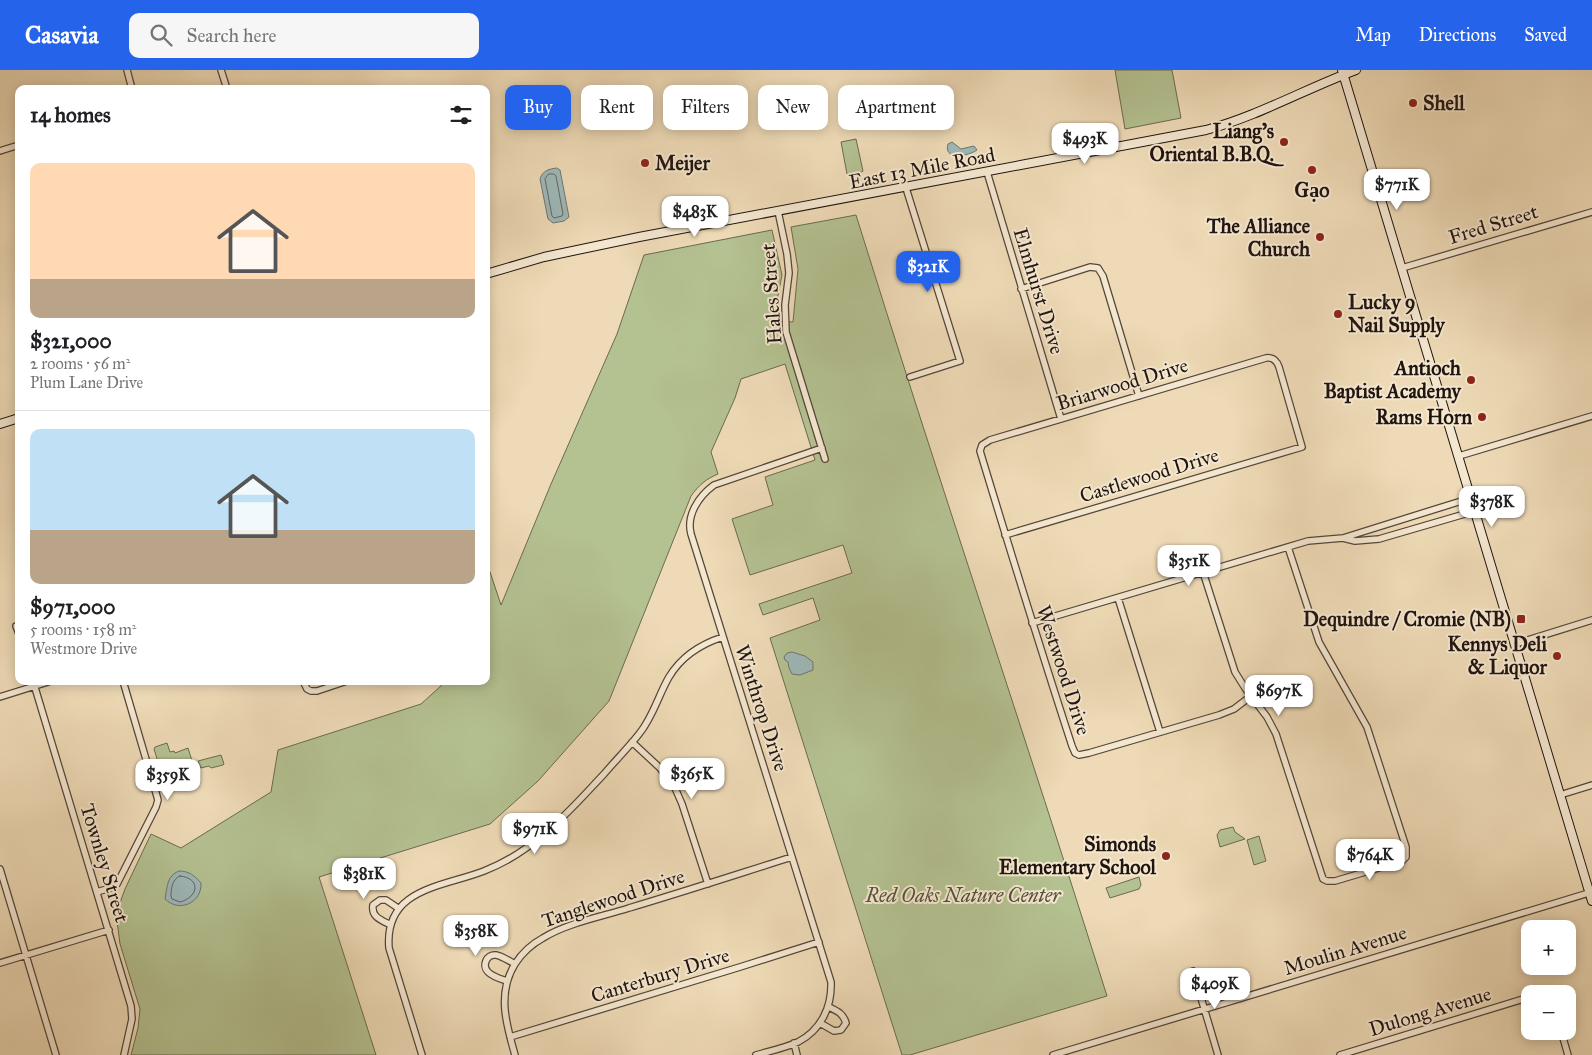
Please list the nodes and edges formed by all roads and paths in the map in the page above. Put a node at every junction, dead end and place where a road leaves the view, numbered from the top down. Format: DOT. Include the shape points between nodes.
graph roads {
  1 [pos="127,70"];
  2 [pos="221,70"];
  3 [pos="1356,70"];
  4 [pos="1343,72"];
  5 [pos="131,85"];
  6 [pos="226,85"];
  7 [pos="15,146"];
  8 [pos="0,151"];
  9 [pos="987,172"];
  10 [pos="906,188"];
  11 [pos="778,211"];
  12 [pos="1592,212"];
  13 [pos="1402,268"];
  14 [pos="490,273"];
  15 [pos="1021,289"];
  16 [pos="910,377"];
  17 [pos="1139,396"];
  18 [pos="1592,416"];
  19 [pos="15,419"];
  20 [pos="1061,420"];
  21 [pos="0,424"];
  22 [pos="982,445"];
  23 [pos="1302,447"];
  24 [pos="822,448"];
  25 [pos="1459,456"];
  26 [pos="825,459"];
  27 [pos="1471,498"];
  28 [pos="1475,511"];
  29 [pos="1393,522"];
  30 [pos="1005,535"];
  31 [pos="1396,535"];
  32 [pos="1342,538"];
  33 [pos="1288,547"];
  34 [pos="1203,572"];
  35 [pos="1118,598"];
  36 [pos="1592,620"];
  37 [pos="1032,623"];
  38 [pos="723,637"];
  39 [pos="1515,644"];
  40 [pos="31,685"];
  41 [pos="34,685"];
  42 [pos="124,685"];
  43 [pos="304,685"];
  44 [pos="335,685"];
  45 [pos="1251,696"];
  46 [pos="0,697"];
  47 [pos="1160,732"];
  48 [pos="632,742"];
  49 [pos="1592,785"];
  50 [pos="1560,795"];
  51 [pos="792,857"];
  52 [pos="0,869"];
  53 [pos="708,884"];
  54 [pos="97,892"];
  55 [pos="1591,892"];
  56 [pos="1592,902"];
  57 [pos="398,908"];
  58 [pos="390,925"];
  59 [pos="108,930"];
  60 [pos="819,942"];
  61 [pos="26,955"];
  62 [pos="0,963"];
  63 [pos="515,964"];
  64 [pos="1192,971"];
  65 [pos="507,981"];
  66 [pos="1521,1000"];
  67 [pos="829,1006"];
  68 [pos="1204,1009"];
  69 [pos="820,1023"];
  70 [pos="510,1037"];
  71 [pos="1564,1040"];
  72 [pos="794,1043"];
  73 [pos="56,1055"];
  74 [pos="124,1055"];
  75 [pos="422,1055"];
  76 [pos="515,1055"];
  77 [pos="756,1055"];
  78 [pos="797,1055"];
  79 [pos="1053,1055"];
  80 [pos="1218,1055"];
  81 [pos="1340,1055"];
  82 [pos="1568,1055"];
  1 -- 5 [label="street"];
  2 -- 6 [label="street"];
  3 -- 4 [label="main road, East 13 Mile Road"];
  4 -- 9 [label="main road, East 13 Mile Road" via="1256,114 1214,128"];
  4 -- 13 [label="main road"];
  7 -- 8 [label="street"];
  9 -- 10 [label="main road, East 13 Mile Road"];
  9 -- 15 [label="street, Elmhurst Drive"];
  10 -- 11 [label="main road, East 13 Mile Road"];
  10 -- 16 [label="street" via="960,362"];
  11 -- 14 [label="main road, East 13 Mile Road" via="574,250"];
  11 -- 24 [label="street, Hales Street" via="789,273 786,332"];
  12 -- 13 [label="street, Fred Street"];
  13 -- 25 [label="main road"];
  15 -- 17 [label="street" via="1090,267 1098,268"];
  15 -- 20 [label="street, Elmhurst Drive"];
  17 -- 20 [label="street, Briarwood Drive"];
  17 -- 23 [label="street, Briarwood Drive" via="1266,358 1273,359 1278,363"];
  18 -- 25 [label="street"];
  19 -- 21 [label="main road"];
  20 -- 22 [label="street, Briarwood Drive"];
  22 -- 30 [label="street, Westwood Drive" via="980,451"];
  23 -- 30 [label="street, Castlewood Drive"];
  24 -- 26 [label="street, Hales Street"];
  24 -- 38 [label="street, Winthrop Drive" via="722,482 700,498 689,528"];
  25 -- 27 [label="main road"];
  27 -- 28 [label="main road"];
  27 -- 29 [label="street"];
  28 -- 31 [label="street"];
  28 -- 39 [label="main road"];
  29 -- 31 [label="street"];
  29 -- 32 [label="street"];
  30 -- 37 [label="street, Westwood Drive"];
  31 -- 32 [label="street" via="1362,542"];
  32 -- 33 [label="street" via="1318,539"];
  33 -- 34 [label="street"];
  33 -- 45 [label="street" via="1319,642 1369,734 1406,847 1406,857 1402,861 1335,881 1325,881 1276,734"];
  34 -- 35 [label="street"];
  34 -- 45 [label="street" via="1235,672"];
  35 -- 37 [label="street"];
  35 -- 47 [label="street"];
  36 -- 39 [label="street"];
  37 -- 47 [label="street, Westwood Drive" via="1075,753 1082,755"];
  38 -- 48 [label="street" via="696,649 678,665 649,720"];
  38 -- 51 [label="street, Winthrop Drive"];
  39 -- 50 [label="main road"];
  40 -- 46 [label="street"];
  41 -- 54 [label="street, Townley Street"];
  42 -- 54 [label="street" via="158,800 117,884"];
  43 -- 44 [label="street" via="311,691"];
  45 -- 47 [label="street, Westwood Drive" via="1227,712"];
  48 -- 53 [label="street" via="660,768 675,788"];
  48 -- 57 [label="street" via="553,827 526,848 500,864 420,892"];
  49 -- 50 [label="street"];
  50 -- 55 [label="main road"];
  51 -- 53 [label="street, Tanglewood Drive"];
  51 -- 60 [label="street, Winthrop Drive"];
  52 -- 61 [label="street"];
  53 -- 63 [label="street, Tanglewood Drive" via="553,932 531,945"];
  54 -- 59 [label="street, Townley Street"];
  55 -- 56 [label="main road"];
  55 -- 68 [label="street, Moulin Avenue"];
  57 -- 58 [label="street"];
  57 -- 58 [label="street" via="386,900 373,905 375,916"];
  58 -- 75 [label="street" via="390,956"];
  59 -- 61 [label="street"];
  59 -- 74 [label="street, Townley Street" via="132,1010"];
  60 -- 67 [label="street, Winthrop Drive" via="831,982"];
  60 -- 70 [label="street, Canterbury Drive"];
  61 -- 62 [label="street"];
  61 -- 73 [label="street"];
  63 -- 65 [label="street, Tanglewood Drive"];
  63 -- 65 [label="street" via="495,955 486,961 485,968 489,973"];
  64 -- 68 [label="street"];
  65 -- 70 [label="street, Tanglewood Drive" via="504,1007"];
  66 -- 81 [label="street, Dulong Avenue"];
  67 -- 69 [label="street, Winthrop Drive"];
  67 -- 69 [label="street" via="840,1013 846,1023 841,1030 834,1031"];
  68 -- 79 [label="street, Moulin Avenue"];
  68 -- 80 [label="street"];
  69 -- 72 [label="street, Winthrop Drive" via="805,1038"];
  70 -- 76 [label="street, Tanglewood Drive"];
  71 -- 82 [label="street"];
  72 -- 77 [label="street, Winthrop Drive"];
  72 -- 78 [label="street"];
}
